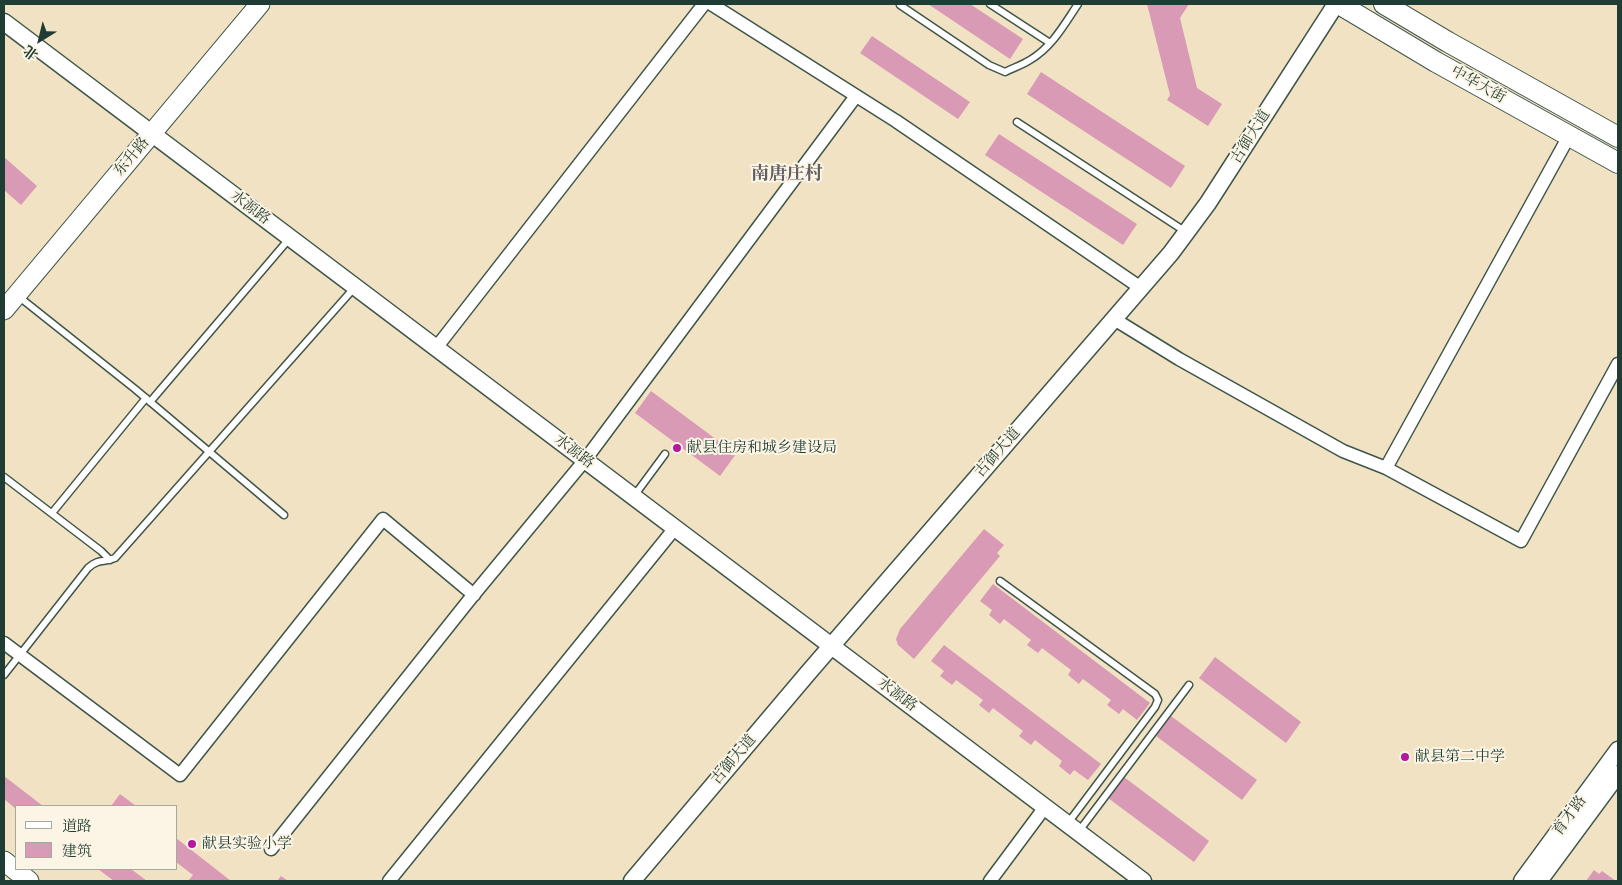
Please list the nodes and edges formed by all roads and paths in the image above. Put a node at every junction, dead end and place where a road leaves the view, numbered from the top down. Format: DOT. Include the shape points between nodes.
graph roads {
  1 [pos="260,4"];
  2 [pos="704,4"];
  3 [pos="711,4"];
  4 [pos="990,4"];
  5 [pos="1078,4"];
  6 [pos="1384,4"];
  7 [pos="1342,5"];
  8 [pos="900,6"];
  9 [pos="4,22"];
  10 [pos="1050,43"];
  11 [pos="856,96"];
  12 [pos="1017,122"];
  13 [pos="152,133"];
  14 [pos="1569,136"];
  15 [pos="1618,137"];
  16 [pos="1618,163"];
  17 [pos="1187,232"];
  18 [pos="290,238"];
  19 [pos="355,287"];
  20 [pos="1141,288"];
  21 [pos="16,295"];
  22 [pos="4,310"];
  23 [pos="1114,319"];
  24 [pos="436,348"];
  25 [pos="1618,364"];
  26 [pos="148,400"];
  27 [pos="209,452"];
  28 [pos="665,454"];
  29 [pos="584,460"];
  30 [pos="1386,468"];
  31 [pos="4,476"];
  32 [pos="633,496"];
  33 [pos="52,513"];
  34 [pos="284,515"];
  35 [pos="675,528"];
  36 [pos="110,560"];
  37 [pos="1000,581"];
  38 [pos="474,595"];
  39 [pos="4,643"];
  40 [pos="831,646"];
  41 [pos="19,654"];
  42 [pos="4,675"];
  43 [pos="1189,685"];
  44 [pos="1618,750"];
  45 [pos="1618,774"];
  46 [pos="1045,807"];
  47 [pos="1072,828"];
  48 [pos="271,849"];
  49 [pos="4,861"];
  50 [pos="15,870"];
  51 [pos="15,870"];
  52 [pos="29,881"];
  53 [pos="389,881"];
  54 [pos="632,881"];
  55 [pos="990,881"];
  56 [pos="1143,881"];
  57 [pos="1522,881"];
  58 [pos="1539,881"];
  1 -- 13 [label="main road, 东升路"];
  2 -- 24 [label="street"];
  3 -- 11 [label="street"];
  4 -- 10 [label="lane"];
  5 -- 10 [label="lane"];
  6 -- 15 [label="main road, 中华大街"];
  7 -- 14 [label="main road, 中华大街"];
  7 -- 17 [label="street, 古御大道"];
  8 -- 10 [label="lane" via="989,65 1005,72 1030,60"];
  9 -- 13 [label="street, 水源路"];
  11 -- 20 [label="street"];
  11 -- 29 [label="street"];
  12 -- 17 [label="lane"];
  13 -- 18 [label="street, 水源路"];
  13 -- 21 [label="main road, 东升路"];
  14 -- 16 [label="main road, 中华大街"];
  14 -- 30 [label="street"];
  17 -- 20 [label="street, 古御大道"];
  18 -- 19 [label="street, 水源路"];
  18 -- 26 [label="lane"];
  19 -- 24 [label="street, 水源路"];
  19 -- 27 [label="lane"];
  20 -- 23 [label="street, 古御大道"];
  21 -- 22 [label="main road, 东升路"];
  21 -- 26 [label="lane"];
  23 -- 30 [label="street" via="1342,451"];
  23 -- 40 [label="street, 古御大道"];
  24 -- 29 [label="street, 水源路"];
  25 -- 30 [label="street" via="1521,541"];
  26 -- 27 [label="lane"];
  26 -- 33 [label="lane"];
  27 -- 34 [label="lane"];
  27 -- 36 [label="lane" via="116,558"];
  28 -- 32 [label="lane"];
  29 -- 32 [label="street, 水源路"];
  29 -- 38 [label="street"];
  31 -- 33 [label="lane"];
  32 -- 35 [label="street, 水源路"];
  33 -- 36 [label="lane"];
  35 -- 40 [label="street, 水源路"];
  35 -- 53 [label="street"];
  36 -- 41 [label="lane" via="96,561 88,568"];
  37 -- 47 [label="lane" via="1158,700"];
  38 -- 41 [label="street" via="383,520 180,775"];
  38 -- 48 [label="street"];
  39 -- 41 [label="street"];
  40 -- 46 [label="street, 水源路"];
  40 -- 54 [label="street, 古御大道"];
  41 -- 42 [label="lane"];
  43 -- 47 [label="lane"];
  44 -- 57 [label="street, 育才路"];
  45 -- 58 [label="street, 育才路"];
  46 -- 47 [label="street, 水源路"];
  46 -- 55 [label="street"];
  47 -- 56 [label="street, 水源路"];
  49 -- 51 [label="main road"];
  50 -- 52 [label="main road"];
}
